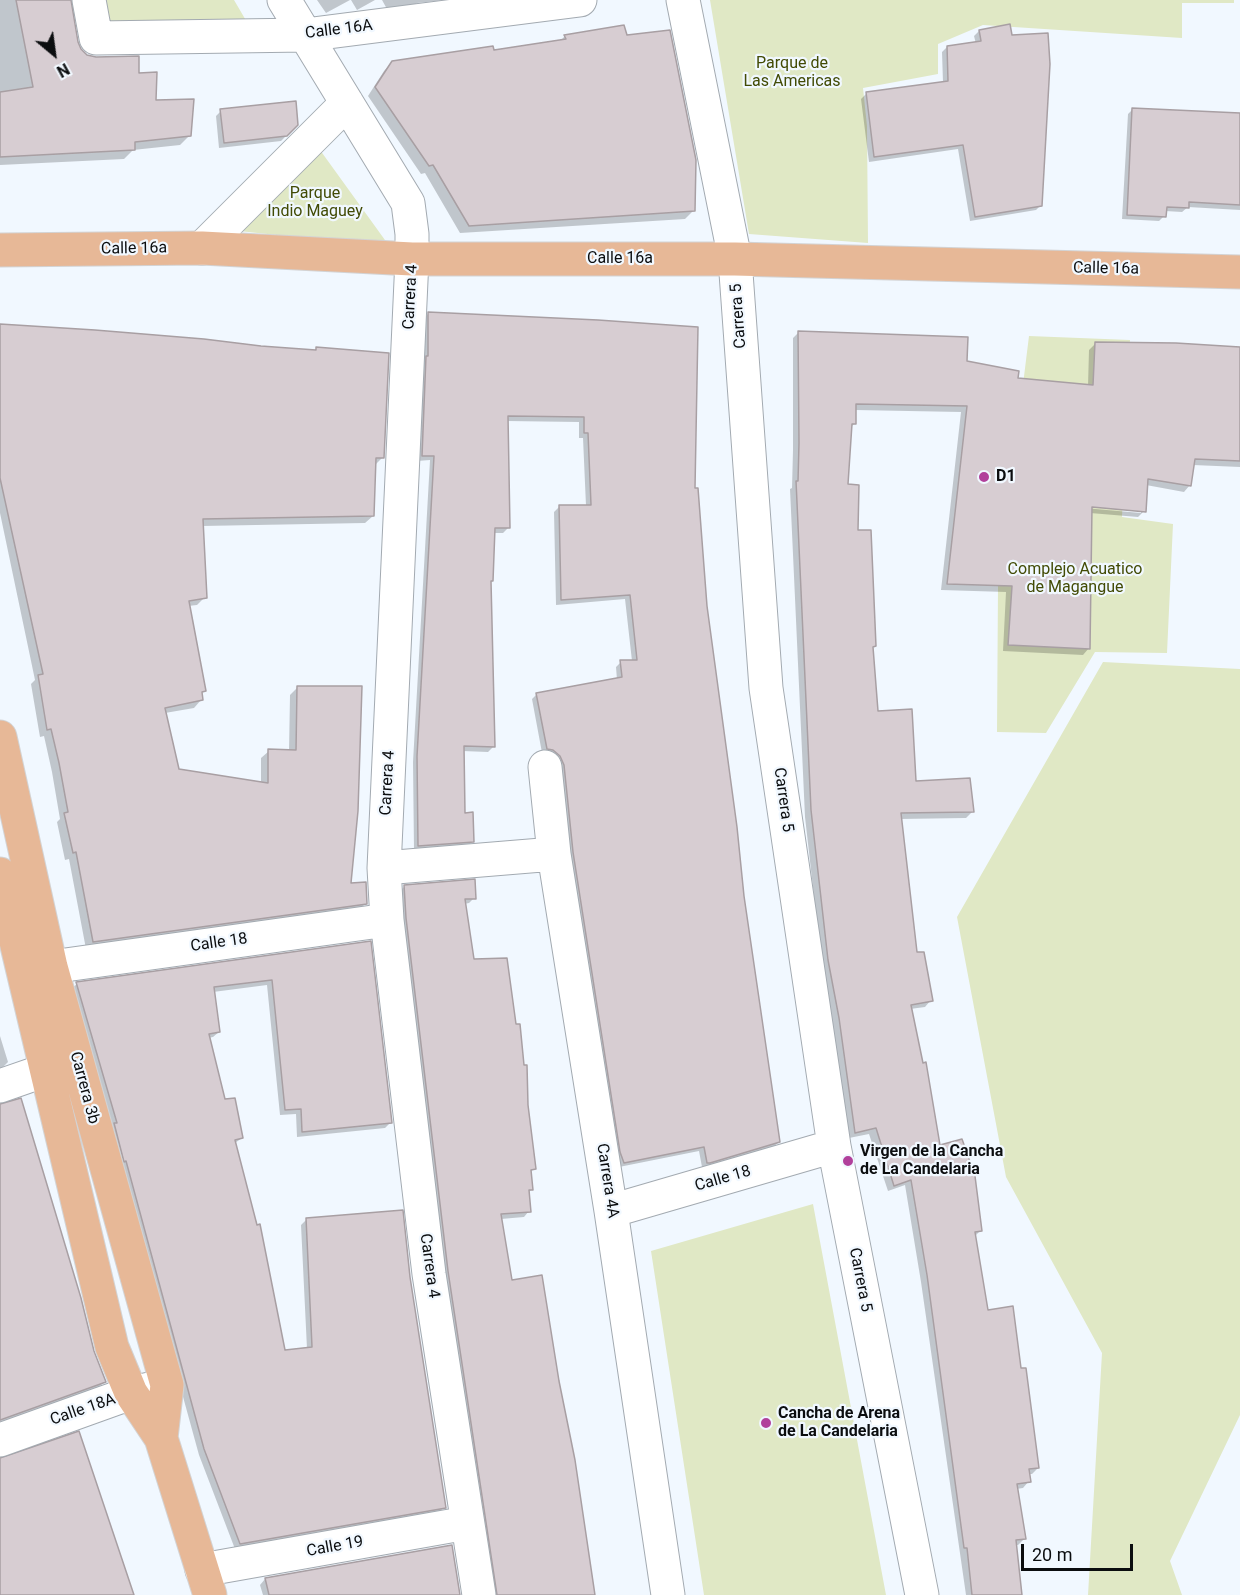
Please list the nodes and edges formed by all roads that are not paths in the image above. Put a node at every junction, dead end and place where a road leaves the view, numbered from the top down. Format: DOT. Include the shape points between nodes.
graph roads {
  1 [pos="89,0"];
  2 [pos="284,0"];
  3 [pos="580,0"];
  4 [pos="683,0"];
  5 [pos="305,35"];
  6 [pos="347,103"];
  7 [pos="202,248"];
  8 [pos="0,250"];
  9 [pos="412,259"];
  10 [pos="735,259"];
  11 [pos="1240,272"];
  12 [pos="0,737"];
  13 [pos="545,768"];
  14 [pos="554,854"];
  15 [pos="384,868"];
  16 [pos="0,874"];
  17 [pos="387,920"];
  18 [pos="51,967"];
  19 [pos="46,1070"];
  20 [pos="0,1086"];
  21 [pos="834,1146"];
  22 [pos="611,1211"];
  23 [pos="167,1385"];
  24 [pos="131,1393"];
  25 [pos="161,1438"];
  26 [pos="0,1440"];
  27 [pos="467,1523"];
  28 [pos="206,1583"];
  29 [pos="478,1595"];
  30 [pos="668,1595"];
  31 [pos="922,1595"];
  1 -- 5 [label="street, Calle 16A" via="96,38"];
  2 -- 5 [label="street, Carrera 4"];
  3 -- 5 [label="street, Calle 16A"];
  4 -- 10 [label="street, Carrera 5"];
  5 -- 6 [label="street, Carrera 4"];
  6 -- 7 [label="street"];
  6 -- 9 [label="street, Carrera 4" via="408,203"];
  7 -- 8 [label="main road, Calle 16a"];
  7 -- 9 [label="main road, Calle 16a"];
  9 -- 10 [label="main road, Calle 16a"];
  9 -- 15 [label="street, Carrera 4"];
  10 -- 11 [label="main road, Calle 16a"];
  10 -- 21 [label="street, Carrera 5" via="766,688"];
  12 -- 18 [label="main road, Carrera 3b"];
  13 -- 14 [label="street, Carrera 4A"];
  14 -- 15 [label="street"];
  14 -- 22 [label="street, Carrera 4A"];
  15 -- 17 [label="street, Carrera 4"];
  16 -- 19 [label="main road, Carrera 3b"];
  17 -- 18 [label="street, Calle 18"];
  17 -- 27 [label="street, Carrera 4" via="429,1274"];
  18 -- 23 [label="main road, Carrera 3b"];
  19 -- 20 [label="street"];
  19 -- 24 [label="main road, Carrera 3b" via="112,1347"];
  21 -- 22 [label="street, Calle 18"];
  21 -- 31 [label="street, Carrera 5"];
  22 -- 30 [label="street, Carrera 4A"];
  23 -- 24 [label="street, Calle 18A"];
  23 -- 25 [label="main road, Carrera 3b"];
  24 -- 25 [label="main road, Carrera 3b"];
  24 -- 26 [label="street, Calle 18A"];
  25 -- 28 [label="main road, Carrera 3b"];
  27 -- 28 [label="street, Calle 19"];
  27 -- 29 [label="street, Carrera 4"];
}
